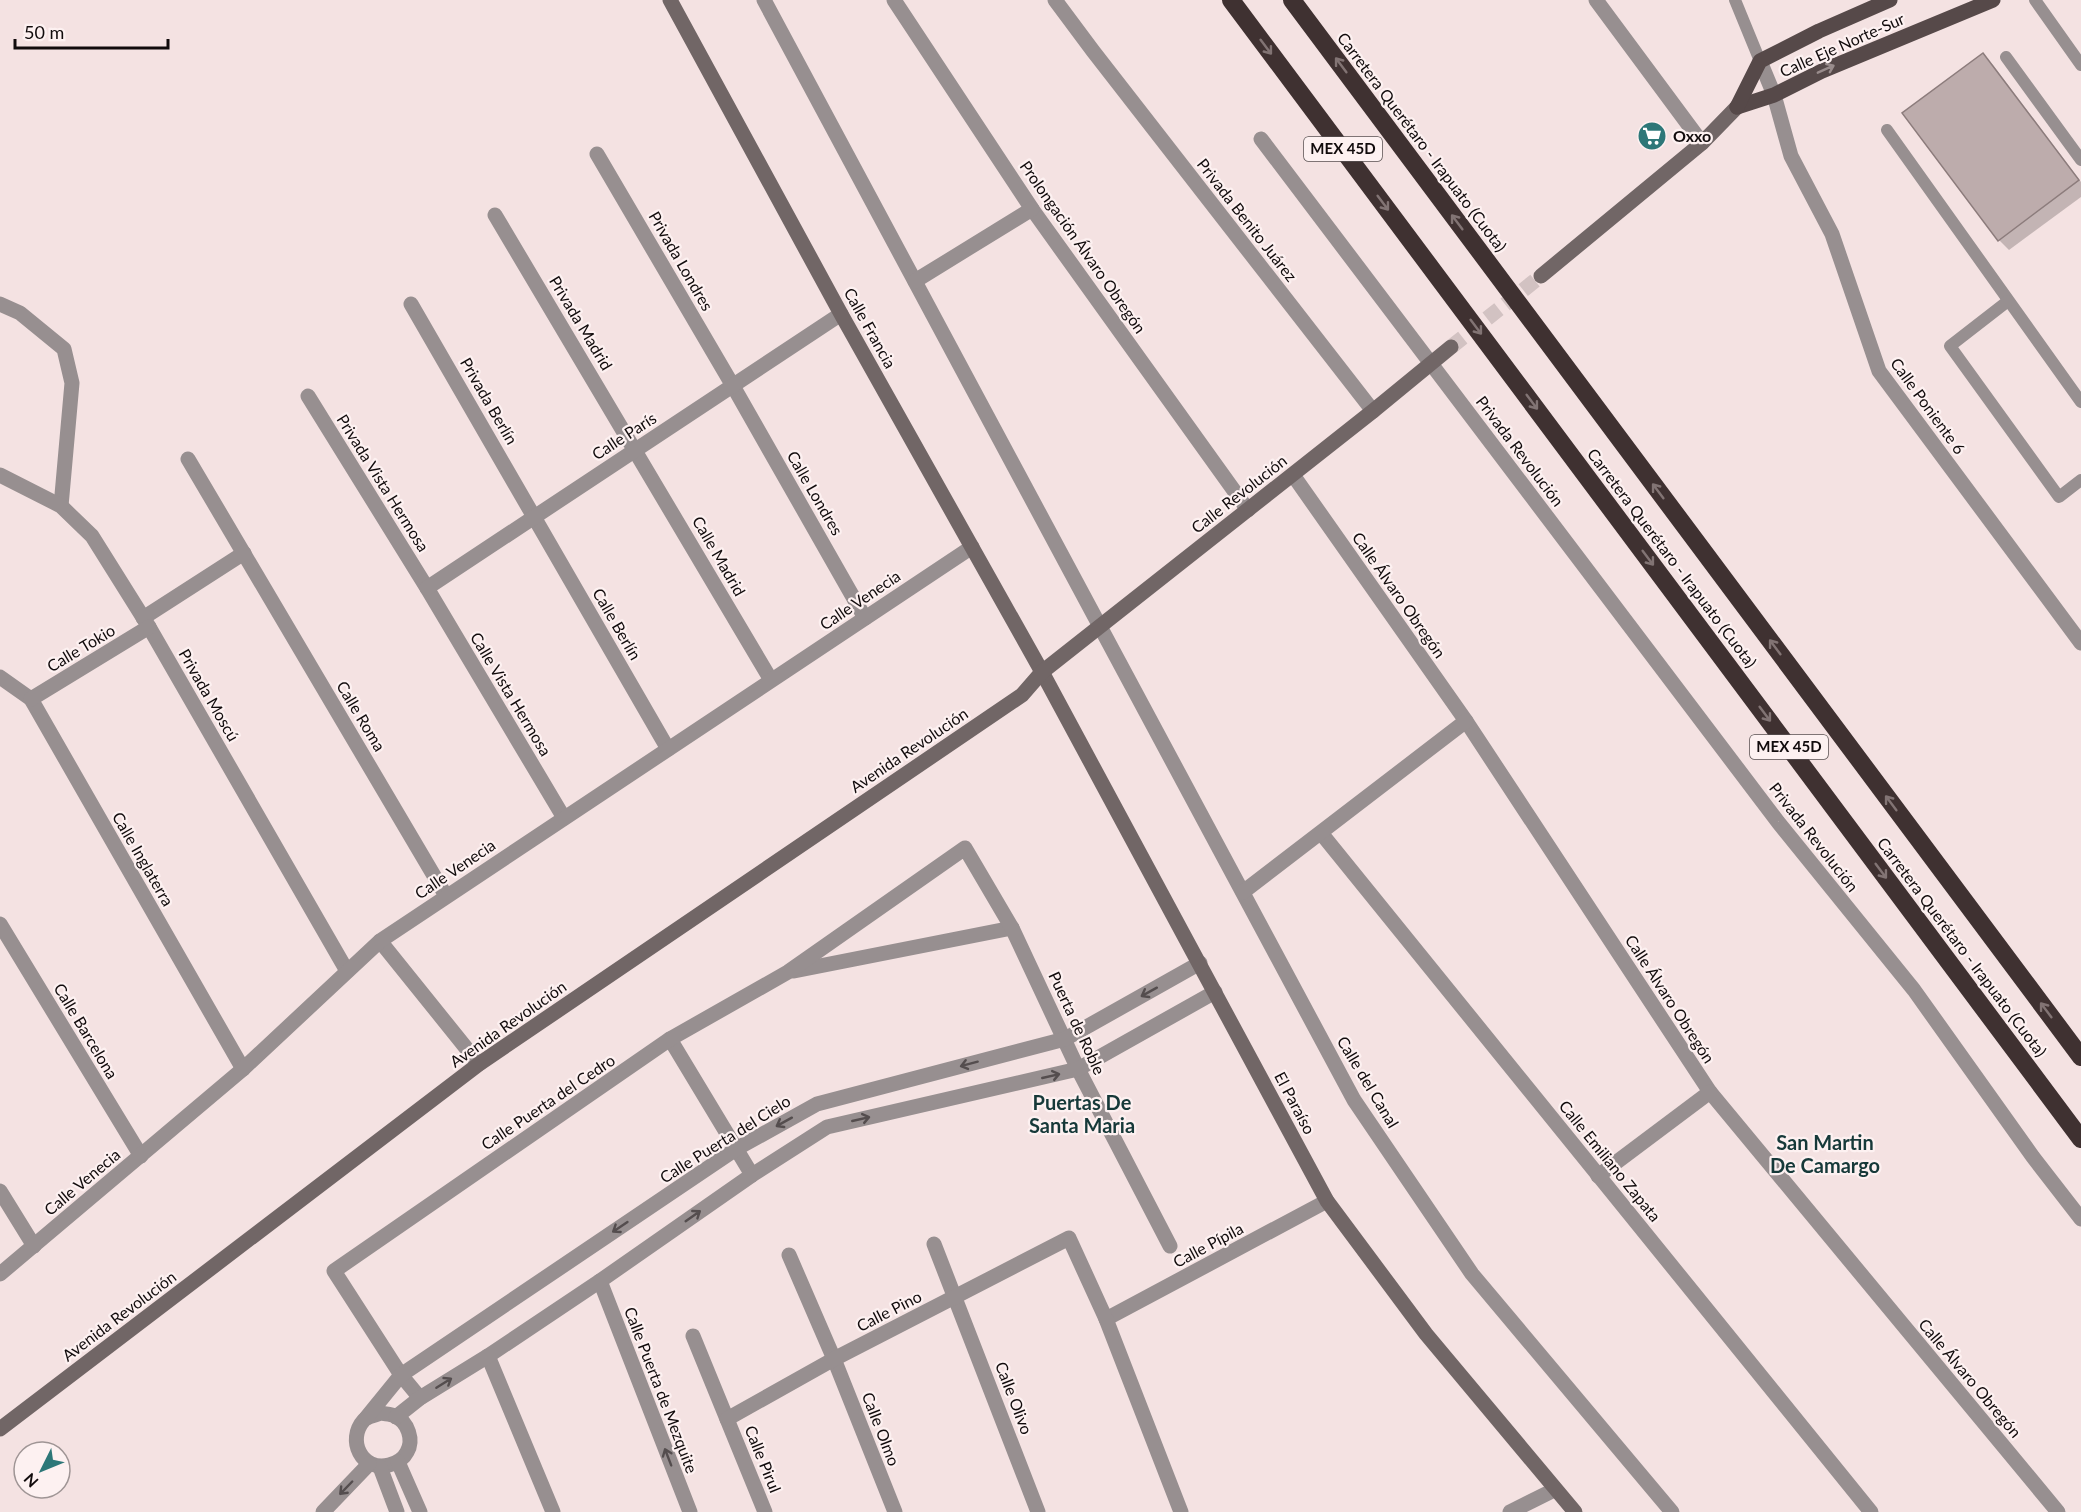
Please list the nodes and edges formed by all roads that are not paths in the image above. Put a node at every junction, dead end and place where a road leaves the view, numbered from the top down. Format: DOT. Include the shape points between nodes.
graph roads {
  1 [pos="670,0"];
  2 [pos="764,0"];
  3 [pos="894,0"];
  4 [pos="1055,0"];
  5 [pos="1231,0"];
  6 [pos="1292,0"];
  7 [pos="1596,0"];
  8 [pos="1735,0"];
  9 [pos="1890,0"];
  10 [pos="1993,0"];
  11 [pos="2035,0"];
  12 [pos="2006,57"];
  13 [pos="1760,62"];
  14 [pos="2081,65"];
  15 [pos="1774,95"];
  16 [pos="1737,107"];
  17 [pos="1887,130"];
  18 [pos="1261,139"];
  19 [pos="1702,143"];
  20 [pos="597,154"];
  21 [pos="2081,160"];
  22 [pos="1032,208"];
  23 [pos="495,215"];
  24 [pos="1541,276"];
  25 [pos="915,281"];
  26 [pos="2008,301"];
  27 [pos="0,304"];
  28 [pos="411,304"];
  29 [pos="841,314"];
  30 [pos="1451,348"];
  31 [pos="1431,364"];
  32 [pos="733,386"];
  33 [pos="308,396"];
  34 [pos="2081,402"];
  35 [pos="1373,411"];
  36 [pos="635,450"];
  37 [pos="188,459"];
  38 [pos="0,475"];
  39 [pos="1293,475"];
  40 [pos="2081,480"];
  41 [pos="61,506"];
  42 [pos="1248,510"];
  43 [pos="534,517"];
  44 [pos="972,547"];
  45 [pos="244,554"];
  46 [pos="427,588"];
  47 [pos="865,618"];
  48 [pos="146,623"];
  49 [pos="1095,631"];
  50 [pos="2081,643"];
  51 [pos="1046,670"];
  52 [pos="0,677"];
  53 [pos="771,680"];
  54 [pos="31,699"];
  55 [pos="1466,721"];
  56 [pos="668,749"];
  57 [pos="564,818"];
  58 [pos="1321,833"];
  59 [pos="965,848"];
  60 [pos="1243,892"];
  61 [pos="446,896"];
  62 [pos="0,924"];
  63 [pos="1012,928"];
  64 [pos="380,941"];
  65 [pos="1200,963"];
  66 [pos="347,972"];
  67 [pos="789,972"];
  68 [pos="1215,992"];
  69 [pos="1065,1039"];
  70 [pos="670,1040"];
  71 [pos="2081,1057"];
  72 [pos="479,1064"];
  73 [pos="243,1069"];
  74 [pos="1078,1070"];
  75 [pos="1710,1092"];
  76 [pos="2081,1139"];
  77 [pos="736,1149"];
  78 [pos="141,1156"];
  79 [pos="752,1175"];
  80 [pos="1598,1176"];
  81 [pos="0,1191"];
  82 [pos="1327,1201"];
  83 [pos="2081,1219"];
  84 [pos="934,1244"];
  85 [pos="34,1246"];
  86 [pos="1170,1246"];
  87 [pos="789,1255"];
  88 [pos="0,1274"];
  89 [pos="600,1281"];
  90 [pos="955,1297"];
  91 [pos="1106,1320"];
  92 [pos="693,1336"];
  93 [pos="488,1356"];
  94 [pos="834,1359"];
  95 [pos="401,1375"];
  96 [pos="420,1398"];
  97 [pos="396,1417"];
  98 [pos="366,1418"];
  99 [pos="727,1419"];
  100 [pos="0,1429"];
  101 [pos="399,1462"];
  102 [pos="374,1466"];
  103 [pos="1554,1490"];
  104 [pos="324,1512"];
  105 [pos="397,1512"];
  106 [pos="420,1512"];
  107 [pos="553,1512"];
  108 [pos="690,1512"];
  109 [pos="765,1512"];
  110 [pos="895,1512"];
  111 [pos="1038,1512"];
  112 [pos="1181,1512"];
  113 [pos="1510,1512"];
  114 [pos="1575,1512"];
  115 [pos="1672,1512"];
  116 [pos="1871,1512"];
  117 [pos="2058,1512"];
  1 -- 29 [label="main road, Calle Francia"];
  2 -- 25 [label="street"];
  3 -- 22 [label="street, Prolongación Álvaro Obregón"];
  4 -- 35 [label="street, Privada Benito Juárez"];
  5 -- 76 [label="highway, Carretera Querétaro - Irapuato (Cuota) / MEX 45D, one-way"];
  71 -- 6 [label="highway, Carretera Querétaro - Irapuato (Cuota) / MEX 45D, one-way"];
  7 -- 19 [label="street"];
  8 -- 13 [label="lane"];
  9 -- 13 [label="main road, Calle Eje Norte-Sur" via="1819,30"];
  15 -- 10 [label="main road, Calle Eje Norte-Sur, one-way"];
  11 -- 14 [label="lane"];
  12 -- 21 [label="lane"];
  13 -- 15 [label="street, Calle Poniente 6"];
  13 -- 16 [label="main road, Calle Eje Norte-Sur"];
  15 -- 16 [label="main road, Calle Eje Norte-Sur"];
  15 -- 50 [label="street, Calle Poniente 6" via="1791,156 1832,234 1879,371"];
  16 -- 19 [label="main road, Calle Eje Norte-Sur"];
  17 -- 26 [label="lane"];
  18 -- 31 [label="street, Privada Revolución"];
  19 -- 24 [label="main road, Calle Eje Norte-Sur"];
  20 -- 32 [label="street, Privada Londres"];
  22 -- 25 [label="street"];
  22 -- 42 [label="street, Prolongación Álvaro Obregón"];
  23 -- 36 [label="street, Privada Madrid"];
  25 -- 49 [label="street"];
  26 -- 34 [label="lane"];
  26 -- 40 [label="lane" via="1950,346 2059,497"];
  27 -- 41 [label="street" via="20,313 64,349 72,383"];
  28 -- 43 [label="street, Privada Berlín"];
  29 -- 32 [label="street, Calle París"];
  29 -- 44 [label="main road, Calle Francia"];
  30 -- 31 [label="main road, Calle Revolución"];
  31 -- 35 [label="main road, Calle Revolución"];
  31 -- 83 [label="street, Privada Revolución" via="1778,822 1914,990"];
  32 -- 36 [label="street, Calle París"];
  32 -- 47 [label="street, Calle Londres"];
  33 -- 46 [label="street, Privada Vista Hermosa"];
  35 -- 39 [label="main road, Calle Revolución"];
  36 -- 43 [label="street, Calle París"];
  36 -- 53 [label="street, Calle Madrid"];
  37 -- 45 [label="street, Calle Roma"];
  38 -- 41 [label="street, Privada Moscú"];
  39 -- 42 [label="main road, Calle Revolución"];
  39 -- 55 [label="street, Calle Álvaro Obregón"];
  41 -- 48 [label="street, Privada Moscú" via="92,536"];
  42 -- 49 [label="main road, Calle Revolución"];
  43 -- 46 [label="street, Calle París"];
  43 -- 56 [label="street, Calle Berlín"];
  44 -- 47 [label="street, Calle Venecia"];
  44 -- 51 [label="main road, Calle Francia"];
  45 -- 48 [label="street, Calle Tokio"];
  45 -- 61 [label="street, Calle Roma"];
  46 -- 57 [label="street, Calle Vista Hermosa"];
  47 -- 53 [label="street, Calle Venecia"];
  48 -- 54 [label="street, Calle Tokio"];
  48 -- 66 [label="street, Privada Moscú"];
  49 -- 51 [label="main road, Calle Revolución"];
  49 -- 60 [label="street, Calle del Canal"];
  51 -- 65 [label="main road, El Paraíso"];
  51 -- 72 [label="main road, Avenida Revolución" via="1022,695"];
  52 -- 54 [label="street, Calle Inglaterra"];
  53 -- 56 [label="street, Calle Venecia"];
  54 -- 73 [label="street, Calle Inglaterra"];
  55 -- 58 [label="street"];
  55 -- 75 [label="street, Calle Álvaro Obregón"];
  56 -- 57 [label="street, Calle Venecia"];
  57 -- 61 [label="street, Calle Venecia"];
  58 -- 60 [label="street"];
  58 -- 80 [label="street, Calle Emiliano Zapata"];
  59 -- 63 [label="street, Puerta de Roble"];
  59 -- 67 [label="street, Calle Puerta del Cedro"];
  60 -- 115 [label="street, Calle del Canal" via="1354,1100 1472,1274"];
  61 -- 64 [label="street, Calle Venecia"];
  62 -- 78 [label="street, Calle Barcelona"];
  63 -- 67 [label="street, Calle Puerta del Cedro"];
  63 -- 69 [label="street, Puerta de Roble"];
  64 -- 66 [label="street, Calle Venecia"];
  64 -- 72 [label="street"];
  65 -- 68 [label="main road, El Paraíso"];
  65 -- 69 [label="street, Calle Puerta del Cielo, one-way"];
  66 -- 73 [label="street, Calle Venecia"];
  67 -- 70 [label="street, Calle Puerta del Cedro"];
  68 -- 74 [label="street"];
  68 -- 82 [label="main road, El Paraíso"];
  69 -- 74 [label="street, Puerta de Roble"];
  69 -- 77 [label="street, Calle Puerta del Cielo, one-way" via="817,1104"];
  70 -- 77 [label="street"];
  70 -- 95 [label="street, Calle Puerta del Cedro" via="334,1271"];
  72 -- 100 [label="main road, Avenida Revolución"];
  73 -- 78 [label="street, Calle Venecia"];
  79 -- 74 [label="street, one-way" via="827,1127"];
  74 -- 86 [label="street, Puerta de Roble"];
  75 -- 80 [label="street"];
  75 -- 117 [label="street, Calle Álvaro Obregón"];
  77 -- 79 [label="street"];
  77 -- 95 [label="street, Calle Puerta del Cielo, one-way"];
  78 -- 85 [label="street, Calle Venecia"];
  89 -- 79 [label="street, one-way"];
  80 -- 116 [label="street, Calle Emiliano Zapata"];
  81 -- 85 [label="street"];
  82 -- 91 [label="street, Calle Pípila"];
  82 -- 103 [label="main road, El Paraíso" via="1426,1334"];
  84 -- 90 [label="street, Calle Olivo"];
  85 -- 88 [label="street, Calle Venecia"];
  87 -- 94 [label="street, Calle Olmo"];
  89 -- 93 [label="street"];
  108 -- 89 [label="street, Calle Puerta de Mezquite, one-way"];
  90 -- 91 [label="street, Calle Pino" via="1069,1238"];
  90 -- 94 [label="street, Calle Pino"];
  90 -- 111 [label="street, Calle Olivo"];
  91 -- 112 [label="street"];
  92 -- 99 [label="street, Calle Pirul"];
  96 -- 93 [label="street, one-way"];
  93 -- 107 [label="street"];
  94 -- 99 [label="street, Calle Pino"];
  94 -- 110 [label="street, Calle Olmo"];
  95 -- 96 [label="street"];
  95 -- 98 [label="street, Calle Puerta del Cielo"];
  96 -- 97 [label="street"];
  97 -- 98 [label="street" via="381,1413"];
  97 -- 101 [label="street" via="405,1425 410,1438 408,1452"];
  98 -- 102 [label="street" via="356,1442 361,1455"];
  99 -- 109 [label="street, Calle Pirul"];
  101 -- 102 [label="street"];
  101 -- 106 [label="street"];
  102 -- 104 [label="street, one-way"];
  102 -- 105 [label="street"];
  103 -- 113 [label="street"];
  103 -- 114 [label="main road, El Paraíso"];
}
